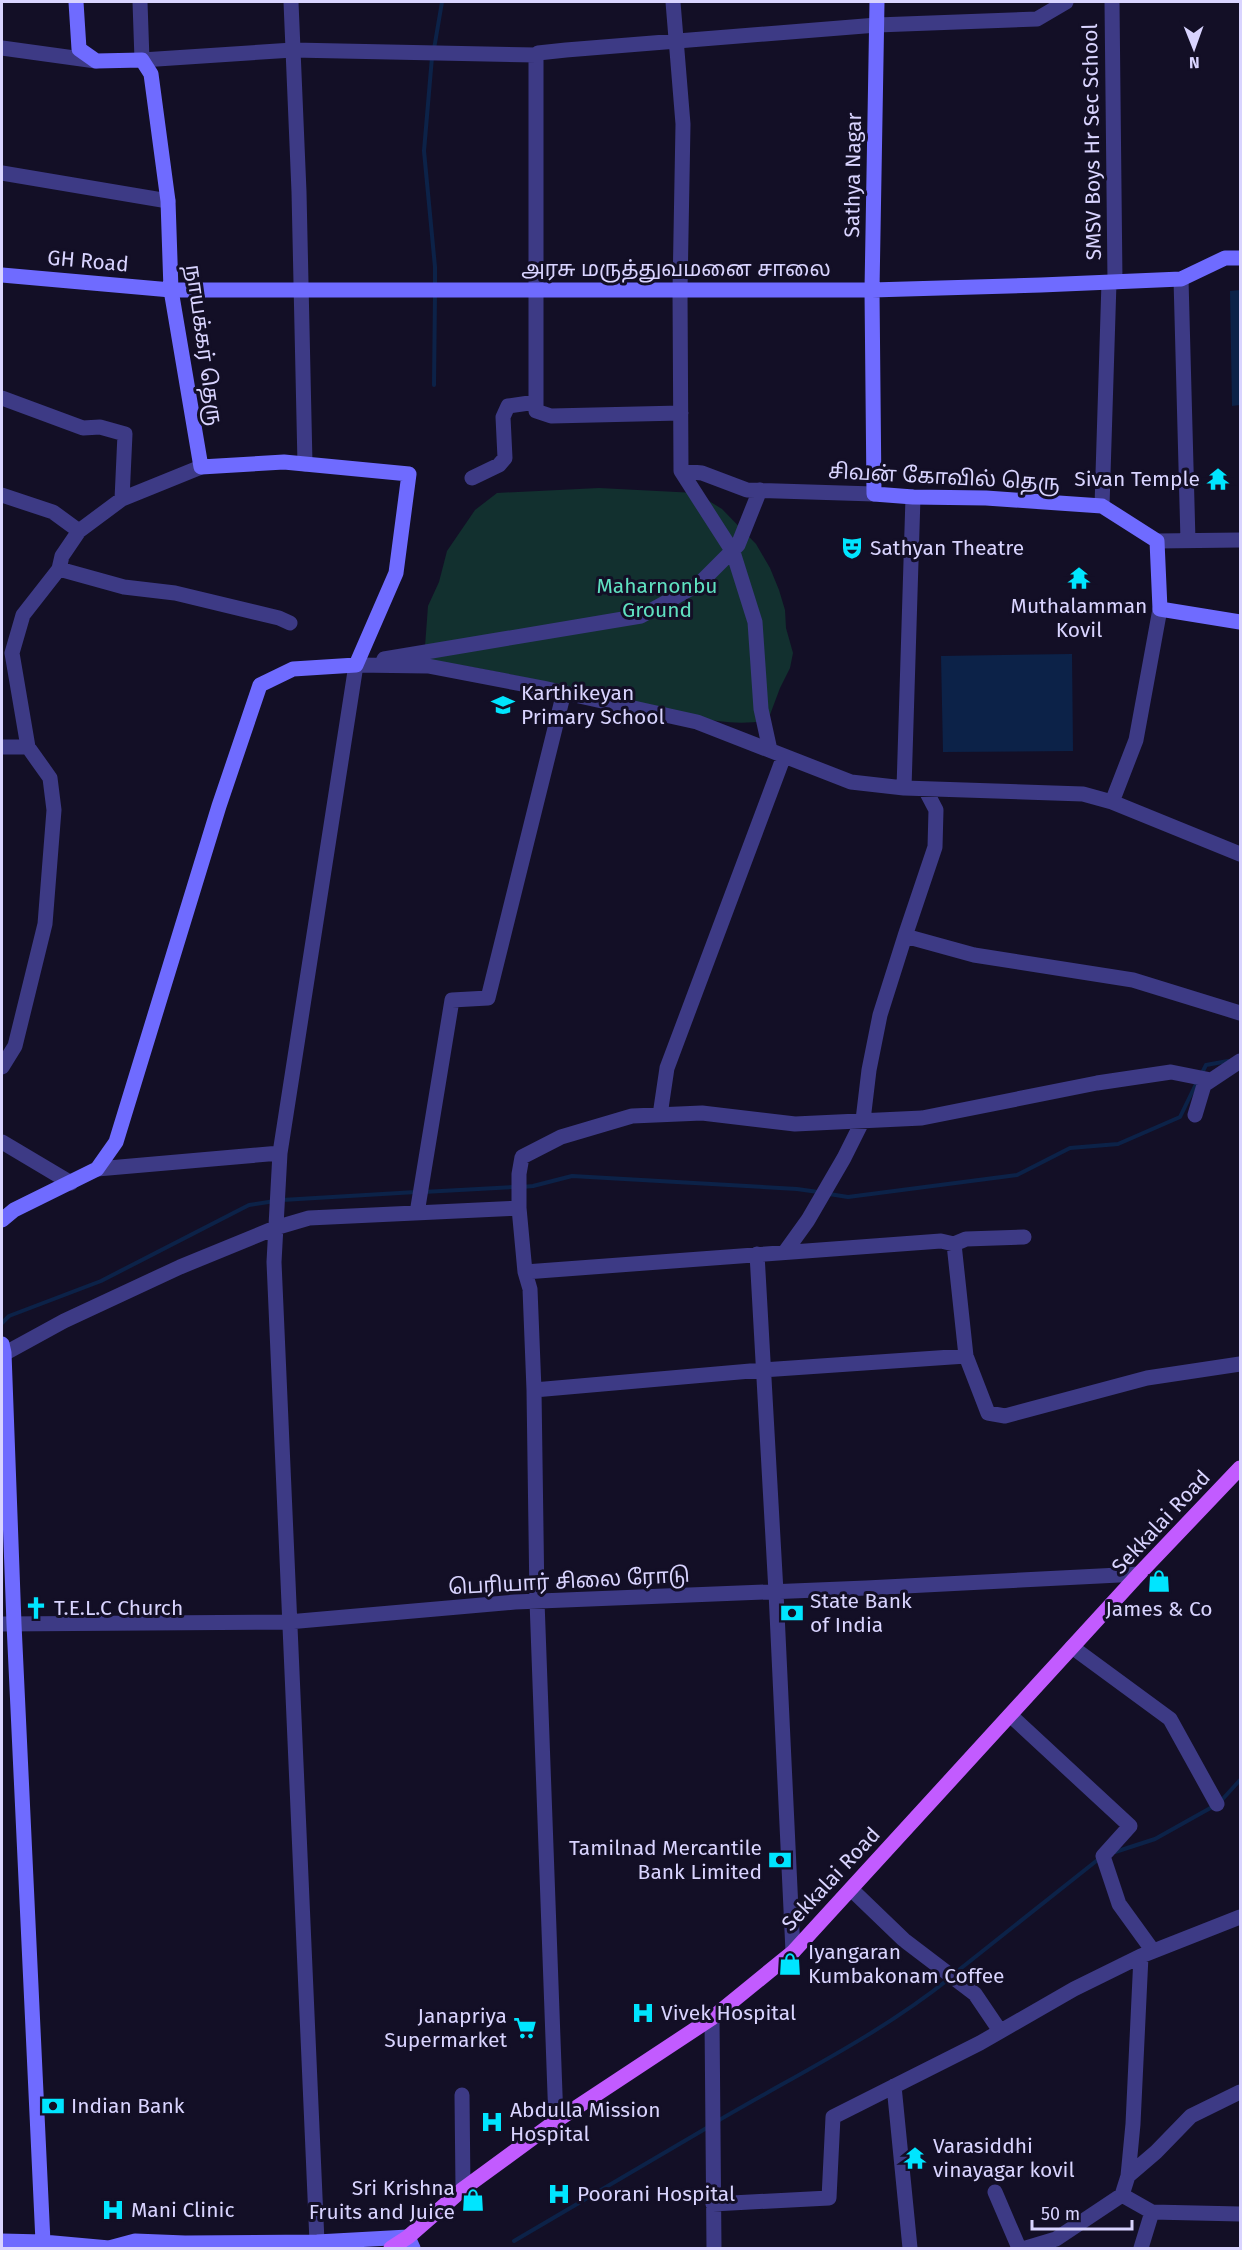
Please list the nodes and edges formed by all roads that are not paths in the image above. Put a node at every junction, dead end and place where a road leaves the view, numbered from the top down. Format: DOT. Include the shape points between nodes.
graph roads {
  1 [pos="76,2"];
  2 [pos="140,2"];
  3 [pos="291,2"];
  4 [pos="673,2"];
  5 [pos="877,2"];
  6 [pos="1066,2"];
  7 [pos="1112,2"];
  8 [pos="877,25"];
  9 [pos="676,42"];
  10 [pos="2,48"];
  11 [pos="293,50"];
  12 [pos="536,55"];
  13 [pos="142,60"];
  14 [pos="96,61"];
  15 [pos="2,173"];
  16 [pos="168,201"];
  17 [pos="1240,258"];
  18 [pos="2,274"];
  19 [pos="1181,279"];
  20 [pos="1112,282"];
  21 [pos="171,290"];
  22 [pos="680,290"];
  23 [pos="872,290"];
  24 [pos="300,291"];
  25 [pos="535,291"];
  26 [pos="2,398"];
  27 [pos="536,402"];
  28 [pos="681,413"];
  29 [pos="305,464"];
  30 [pos="201,467"];
  31 [pos="681,471"];
  32 [pos="472,478"];
  33 [pos="760,490"];
  34 [pos="874,494"];
  35 [pos="2,495"];
  36 [pos="913,497"];
  37 [pos="122,499"];
  38 [pos="1102,506"];
  39 [pos="79,531"];
  40 [pos="1240,540"];
  41 [pos="1157,541"];
  42 [pos="1188,541"];
  43 [pos="733,552"];
  44 [pos="59,569"];
  45 [pos="1160,609"];
  46 [pos="1240,622"];
  47 [pos="290,623"];
  48 [pos="356,665"];
  49 [pos="564,692"];
  50 [pos="2,747"];
  51 [pos="28,747"];
  52 [pos="777,753"];
  53 [pos="904,788"];
  54 [pos="925,789"];
  55 [pos="1112,802"];
  56 [pos="1240,854"];
  57 [pos="905,936"];
  58 [pos="1240,1013"];
  59 [pos="1240,1061"];
  60 [pos="2,1067"];
  61 [pos="1210,1080"];
  62 [pos="660,1115"];
  63 [pos="1195,1115"];
  64 [pos="863,1120"];
  65 [pos="2,1142"];
  66 [pos="280,1153"];
  67 [pos="97,1169"];
  68 [pos="71,1183"];
  69 [pos="519,1206"];
  70 [pos="417,1213"];
  71 [pos="2,1220"];
  72 [pos="275,1228"];
  73 [pos="1024,1237"];
  74 [pos="954,1244"];
  75 [pos="785,1252"];
  76 [pos="756,1254"];
  77 [pos="525,1272"];
  78 [pos="2,1351"];
  79 [pos="966,1356"];
  80 [pos="1240,1364"];
  81 [pos="762,1370"];
  82 [pos="534,1390"];
  83 [pos="1240,1470"];
  84 [pos="1139,1574"];
  85 [pos="776,1592"];
  86 [pos="537,1601"];
  87 [pos="288,1622"];
  88 [pos="8,1624"];
  89 [pos="1072,1647"];
  90 [pos="1010,1715"];
  91 [pos="1217,1804"];
  92 [pos="850,1889"];
  93 [pos="1240,1917"];
  94 [pos="793,1952"];
  95 [pos="1147,1954"];
  96 [pos="712,2018"];
  97 [pos="1000,2031"];
  98 [pos="894,2086"];
  99 [pos="1240,2092"];
  100 [pos="462,2095"];
  101 [pos="555,2121"];
  102 [pos="1128,2176"];
  103 [pos="463,2189"];
  104 [pos="995,2192"];
  105 [pos="1122,2194"];
  106 [pos="713,2204"];
  107 [pos="1152,2212"];
  108 [pos="1240,2214"];
  109 [pos="2,2241"];
  110 [pos="317,2242"];
  111 [pos="411,2243"];
  112 [pos="43,2245"];
  113 [pos="109,2248"];
  114 [pos="391,2248"];
  115 [pos="714,2248"];
  116 [pos="910,2248"];
  117 [pos="1019,2248"];
  118 [pos="1026,2248"];
  119 [pos="1141,2248"];
  1 -- 14 [label="street" via="79,49"];
  2 -- 13 [label="street"];
  3 -- 11 [label="street"];
  4 -- 9 [label="street"];
  5 -- 8 [label="street, Sathya Nagar"];
  6 -- 8 [label="street" via="1037,19"];
  7 -- 20 [label="street, SMSV Boys Hr Sec School"];
  8 -- 9 [label="street"];
  8 -- 23 [label="street, Sathya Nagar"];
  9 -- 12 [label="street"];
  9 -- 22 [label="street" via="683,124"];
  10 -- 14 [label="street"];
  11 -- 12 [label="street"];
  11 -- 13 [label="street"];
  11 -- 24 [label="street"];
  12 -- 25 [label="street"];
  13 -- 14 [label="street"];
  13 -- 16 [label="street, நாயக்கர் தெரு" via="151,74"];
  15 -- 16 [label="street"];
  16 -- 21 [label="street, நாயக்கர் தெரு"];
  17 -- 19 [label="street" via="1225,258"];
  18 -- 21 [label="street, GH Road"];
  19 -- 20 [label="street, அரசு மருத்துவமனை சாலை"];
  19 -- 42 [label="street"];
  20 -- 23 [label="street, அரசு மருத்துவமனை சாலை"];
  20 -- 38 [label="street, SMSV Boys Hr Sec School"];
  21 -- 24 [label="street, அரசு மருத்துவமனை சாலை"];
  21 -- 30 [label="street, நாயக்கர் தெரு"];
  22 -- 23 [label="street, அரசு மருத்துவமனை சாலை"];
  22 -- 25 [label="street, அரசு மருத்துவமனை சாலை"];
  22 -- 28 [label="street"];
  23 -- 34 [label="street, Sathya Nagar"];
  24 -- 25 [label="street, அரசு மருத்துவமனை சாலை"];
  24 -- 29 [label="street"];
  25 -- 27 [label="street"];
  26 -- 37 [label="street" via="83,428 100,427 125,434"];
  27 -- 28 [label="street" via="536,411 552,416"];
  27 -- 32 [label="street" via="508,406 503,417 505,458"];
  28 -- 31 [label="street"];
  29 -- 30 [label="street"];
  29 -- 48 [label="street" via="409,474 396,573"];
  30 -- 37 [label="street"];
  31 -- 33 [label="street, சிவன் கோவில் தெரு" via="702,473 747,490"];
  31 -- 43 [label="street"];
  33 -- 34 [label="street, சிவன் கோவில் தெரு"];
  33 -- 43 [label="street"];
  34 -- 36 [label="street, சிவன் கோவில் தெரு"];
  35 -- 39 [label="street" via="53,512"];
  36 -- 38 [label="street, சிவன் கோவில் தெரு"];
  36 -- 53 [label="street"];
  37 -- 39 [label="street"];
  38 -- 41 [label="street, சிவன் கோவில் தெரு"];
  39 -- 44 [label="street" via="62,556"];
  40 -- 42 [label="street"];
  41 -- 42 [label="street"];
  41 -- 45 [label="street"];
  43 -- 48 [label="street" via="699,584 641,616"];
  43 -- 52 [label="street" via="755,622 761,709"];
  44 -- 47 [label="street" via="124,587 175,593"];
  44 -- 51 [label="street" via="23,615 12,653"];
  45 -- 46 [label="street"];
  45 -- 55 [label="street" via="1136,740"];
  48 -- 49 [label="street" via="428,666"];
  48 -- 66 [label="street"];
  48 -- 67 [label="street" via="293,669 260,685 116,1143"];
  49 -- 52 [label="street" via="697,722"];
  49 -- 70 [label="street" via="488,998 452,1000"];
  50 -- 51 [label="street"];
  51 -- 60 [label="street" via="50,778 54,810 45,924 15,1046"];
  52 -- 53 [label="street" via="850,782"];
  52 -- 62 [label="street" via="667,1068"];
  53 -- 54 [label="street"];
  54 -- 55 [label="street" via="1083,794"];
  54 -- 57 [label="street" via="936,810 935,847"];
  55 -- 56 [label="street"];
  57 -- 58 [label="street" via="974,955 1133,980"];
  57 -- 64 [label="street" via="880,1015"];
  59 -- 61 [label="street"];
  61 -- 63 [label="street" via="1204,1085"];
  61 -- 64 [label="street" via="1171,1072 922,1118"];
  62 -- 64 [label="street" via="702,1113 795,1124"];
  62 -- 69 [label="street" via="632,1116 561,1137 522,1157"];
  64 -- 75 [label="street" via="808,1220"];
  65 -- 68 [label="street"];
  66 -- 67 [label="street"];
  66 -- 72 [label="street"];
  67 -- 68 [label="street"];
  68 -- 71 [label="street" via="14,1210"];
  69 -- 70 [label="street"];
  69 -- 77 [label="street"];
  70 -- 72 [label="street" via="309,1218"];
  72 -- 78 [label="street" via="180,1267"];
  72 -- 87 [label="street"];
  73 -- 74 [label="street" via="966,1239"];
  74 -- 75 [label="street" via="941,1241"];
  74 -- 79 [label="street"];
  75 -- 76 [label="street"];
  76 -- 77 [label="street"];
  76 -- 81 [label="street"];
  77 -- 82 [label="street" via="530,1289"];
  78 -- 88 [label="street"];
  79 -- 80 [label="street" via="988,1413 1005,1416 1147,1377"];
  79 -- 81 [label="street"];
  81 -- 82 [label="street"];
  81 -- 85 [label="street"];
  82 -- 86 [label="street"];
  83 -- 84 [label="main road, Sekkalai Road"];
  84 -- 85 [label="street, பெரியார் சிலை ரோடு"];
  84 -- 89 [label="main road, Sekkalai Road"];
  85 -- 86 [label="street, பெரியார் சிலை ரோடு"];
  85 -- 94 [label="street"];
  86 -- 87 [label="street, பெரியார் சிலை ரோடு"];
  86 -- 101 [label="street"];
  87 -- 88 [label="street, பெரியார் சிலை ரோடு"];
  87 -- 110 [label="street"];
  88 -- 112 [label="street"];
  89 -- 90 [label="main road, Sekkalai Road"];
  89 -- 91 [label="street" via="1170,1719"];
  90 -- 92 [label="main road, Sekkalai Road"];
  90 -- 95 [label="street" via="1130,1826 1103,1856 1119,1904"];
  92 -- 94 [label="main road, Sekkalai Road"];
  92 -- 97 [label="street" via="904,1940 975,1994"];
  93 -- 95 [label="street"];
  94 -- 96 [label="main road, Sekkalai Road"];
  95 -- 97 [label="street"];
  95 -- 102 [label="street"];
  96 -- 101 [label="main road, Sekkalai Road"];
  96 -- 106 [label="street"];
  97 -- 98 [label="street"];
  98 -- 106 [label="street" via="833,2117 829,2198"];
  98 -- 116 [label="street"];
  99 -- 102 [label="street" via="1191,2116"];
  100 -- 103 [label="street"];
  101 -- 103 [label="main road, Sekkalai Road"];
  102 -- 105 [label="street"];
  103 -- 111 [label="main road, Sekkalai Road"];
  104 -- 117 [label="street"];
  105 -- 107 [label="street"];
  105 -- 118 [label="street" via="1056,2239"];
  106 -- 115 [label="street"];
  107 -- 108 [label="street"];
  107 -- 119 [label="street"];
  109 -- 112 [label="street"];
  110 -- 111 [label="street"];
  110 -- 113 [label="street" via="135,2241"];
  111 -- 114 [label="main road, Sekkalai Road"];
  112 -- 113 [label="street"];
}
